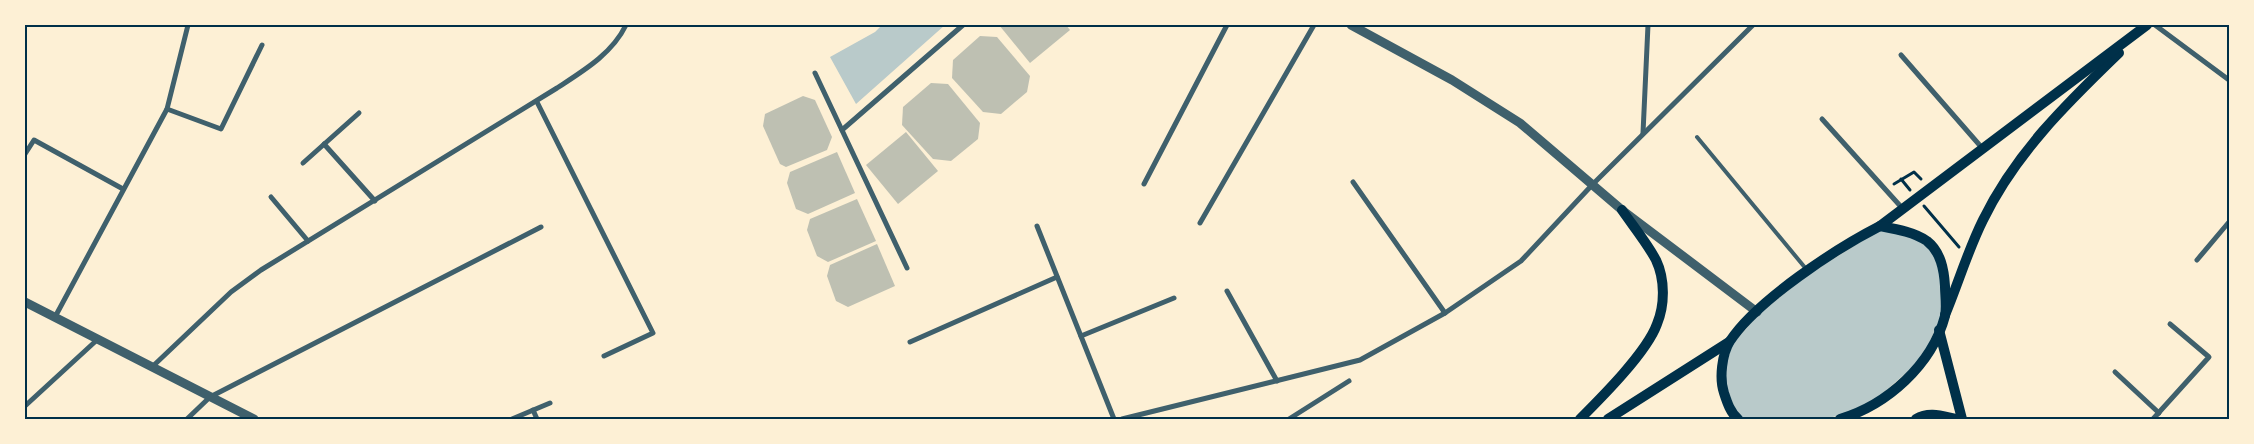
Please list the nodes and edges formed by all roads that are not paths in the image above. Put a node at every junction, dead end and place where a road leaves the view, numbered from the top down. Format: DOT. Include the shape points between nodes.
graph roads {
  1 [pos="188,25"];
  2 [pos="626,25"];
  3 [pos="963,25"];
  4 [pos="1227,25"];
  5 [pos="1314,25"];
  6 [pos="1351,25"];
  7 [pos="1648,25"];
  8 [pos="1753,25"];
  9 [pos="2147,25"];
  10 [pos="2155,25"];
  11 [pos="262,45"];
  12 [pos="1901,55"];
  13 [pos="815,72"];
  14 [pos="2229,80"];
  15 [pos="537,102"];
  16 [pos="167,109"];
  17 [pos="359,113"];
  18 [pos="1822,119"];
  19 [pos="842,130"];
  20 [pos="1643,133"];
  21 [pos="1697,137"];
  22 [pos="324,144"];
  23 [pos="1983,148"];
  24 [pos="25,154"];
  25 [pos="303,163"];
  26 [pos="1353,182"];
  27 [pos="1144,184"];
  28 [pos="1593,184"];
  29 [pos="123,189"];
  30 [pos="271,197"];
  31 [pos="375,201"];
  32 [pos="1903,209"];
  33 [pos="1622,210"];
  34 [pos="2229,222"];
  35 [pos="1200,223"];
  36 [pos="1037,226"];
  37 [pos="1880,226"];
  38 [pos="541,227"];
  39 [pos="308,241"];
  40 [pos="2197,260"];
  41 [pos="907,268"];
  42 [pos="1808,271"];
  43 [pos="1057,277"];
  44 [pos="1227,291"];
  45 [pos="1174,298"];
  46 [pos="25,302"];
  47 [pos="1757,312"];
  48 [pos="1445,313"];
  49 [pos="1945,315"];
  50 [pos="55,316"];
  51 [pos="2170,324"];
  52 [pos="1938,330"];
  53 [pos="1081,336"];
  54 [pos="99,339"];
  55 [pos="910,342"];
  56 [pos="1729,342"];
  57 [pos="604,356"];
  58 [pos="152,367"];
  59 [pos="2115,372"];
  60 [pos="1277,380"];
  61 [pos="1349,381"];
  62 [pos="210,396"];
  63 [pos="550,403"];
  64 [pos="25,406"];
  65 [pos="533,410"];
  66 [pos="2158,413"];
  67 [pos="187,419"];
  68 [pos="254,419"];
  69 [pos="512,419"];
  70 [pos="537,419"];
  71 [pos="1114,419"];
  72 [pos="1122,419"];
  73 [pos="1289,419"];
  74 [pos="1580,419"];
  75 [pos="1608,419"];
  76 [pos="1738,419"];
  77 [pos="1840,419"];
  78 [pos="1916,419"];
  79 [pos="1956,419"];
  80 [pos="1962,419"];
  81 [pos="2153,419"];
  1 -- 16 [label="street"];
  2 -- 15 [label="street" via="610,48 593,64"];
  3 -- 19 [label="street"];
  4 -- 27 [label="street"];
  5 -- 35 [label="street"];
  6 -- 28 [label="street" via="1452,80 1520,123"];
  7 -- 20 [label="street"];
  8 -- 20 [label="street"];
  9 -- 23 [label="main road"];
  9 -- 49 [label="main road" via="2060,110 2019,159 1982,221"];
  10 -- 14 [label="street"];
  11 -- 16 [label="street" via="221,129"];
  12 -- 23 [label="street"];
  13 -- 19 [label="street"];
  15 -- 31 [label="street"];
  15 -- 57 [label="street" via="653,333"];
  16 -- 29 [label="street"];
  17 -- 22 [label="street"];
  18 -- 32 [label="street"];
  19 -- 41 [label="street"];
  20 -- 28 [label="street"];
  21 -- 42 [label="lane"];
  22 -- 25 [label="street"];
  22 -- 31 [label="street"];
  23 -- 32 [label="main road"];
  24 -- 29 [label="street" via="34,140"];
  26 -- 48 [label="street"];
  28 -- 33 [label="street"];
  28 -- 48 [label="street" via="1521,261"];
  29 -- 50 [label="street"];
  30 -- 39 [label="street"];
  31 -- 39 [label="street"];
  32 -- 37 [label="main road"];
  33 -- 47 [label="street"];
  33 -- 74 [label="main road" via="1656,261 1662,280 1661,307 1657,324 1640,352"];
  34 -- 40 [label="street"];
  36 -- 43 [label="street"];
  37 -- 42 [label="main road"];
  37 -- 49 [label="main road" via="1908,232 1928,242 1942,260"];
  38 -- 62 [label="street"];
  39 -- 58 [label="street" via="231,292"];
  42 -- 47 [label="main road"];
  43 -- 53 [label="street"];
  43 -- 55 [label="street"];
  44 -- 60 [label="street"];
  45 -- 53 [label="street"];
  46 -- 50 [label="street"];
  47 -- 56 [label="main road"];
  48 -- 60 [label="street" via="1360,360"];
  49 -- 52 [label="main road"];
  50 -- 54 [label="street"];
  51 -- 66 [label="street" via="2209,357"];
  52 -- 77 [label="main road" via="1915,370 1898,387 1876,404"];
  52 -- 80 [label="main road"];
  53 -- 71 [label="street"];
  54 -- 58 [label="street"];
  54 -- 64 [label="street"];
  56 -- 75 [label="main road"];
  56 -- 76 [label="main road" via="1722,366 1722,387 1728,405"];
  58 -- 62 [label="street"];
  59 -- 66 [label="street"];
  60 -- 72 [label="street"];
  61 -- 73 [label="street"];
  62 -- 67 [label="street"];
  62 -- 68 [label="street"];
  63 -- 65 [label="street"];
  65 -- 69 [label="street"];
  65 -- 70 [label="street"];
  66 -- 81 [label="street"];
  78 -- 79 [label="main road" via="1937,414"];
}
